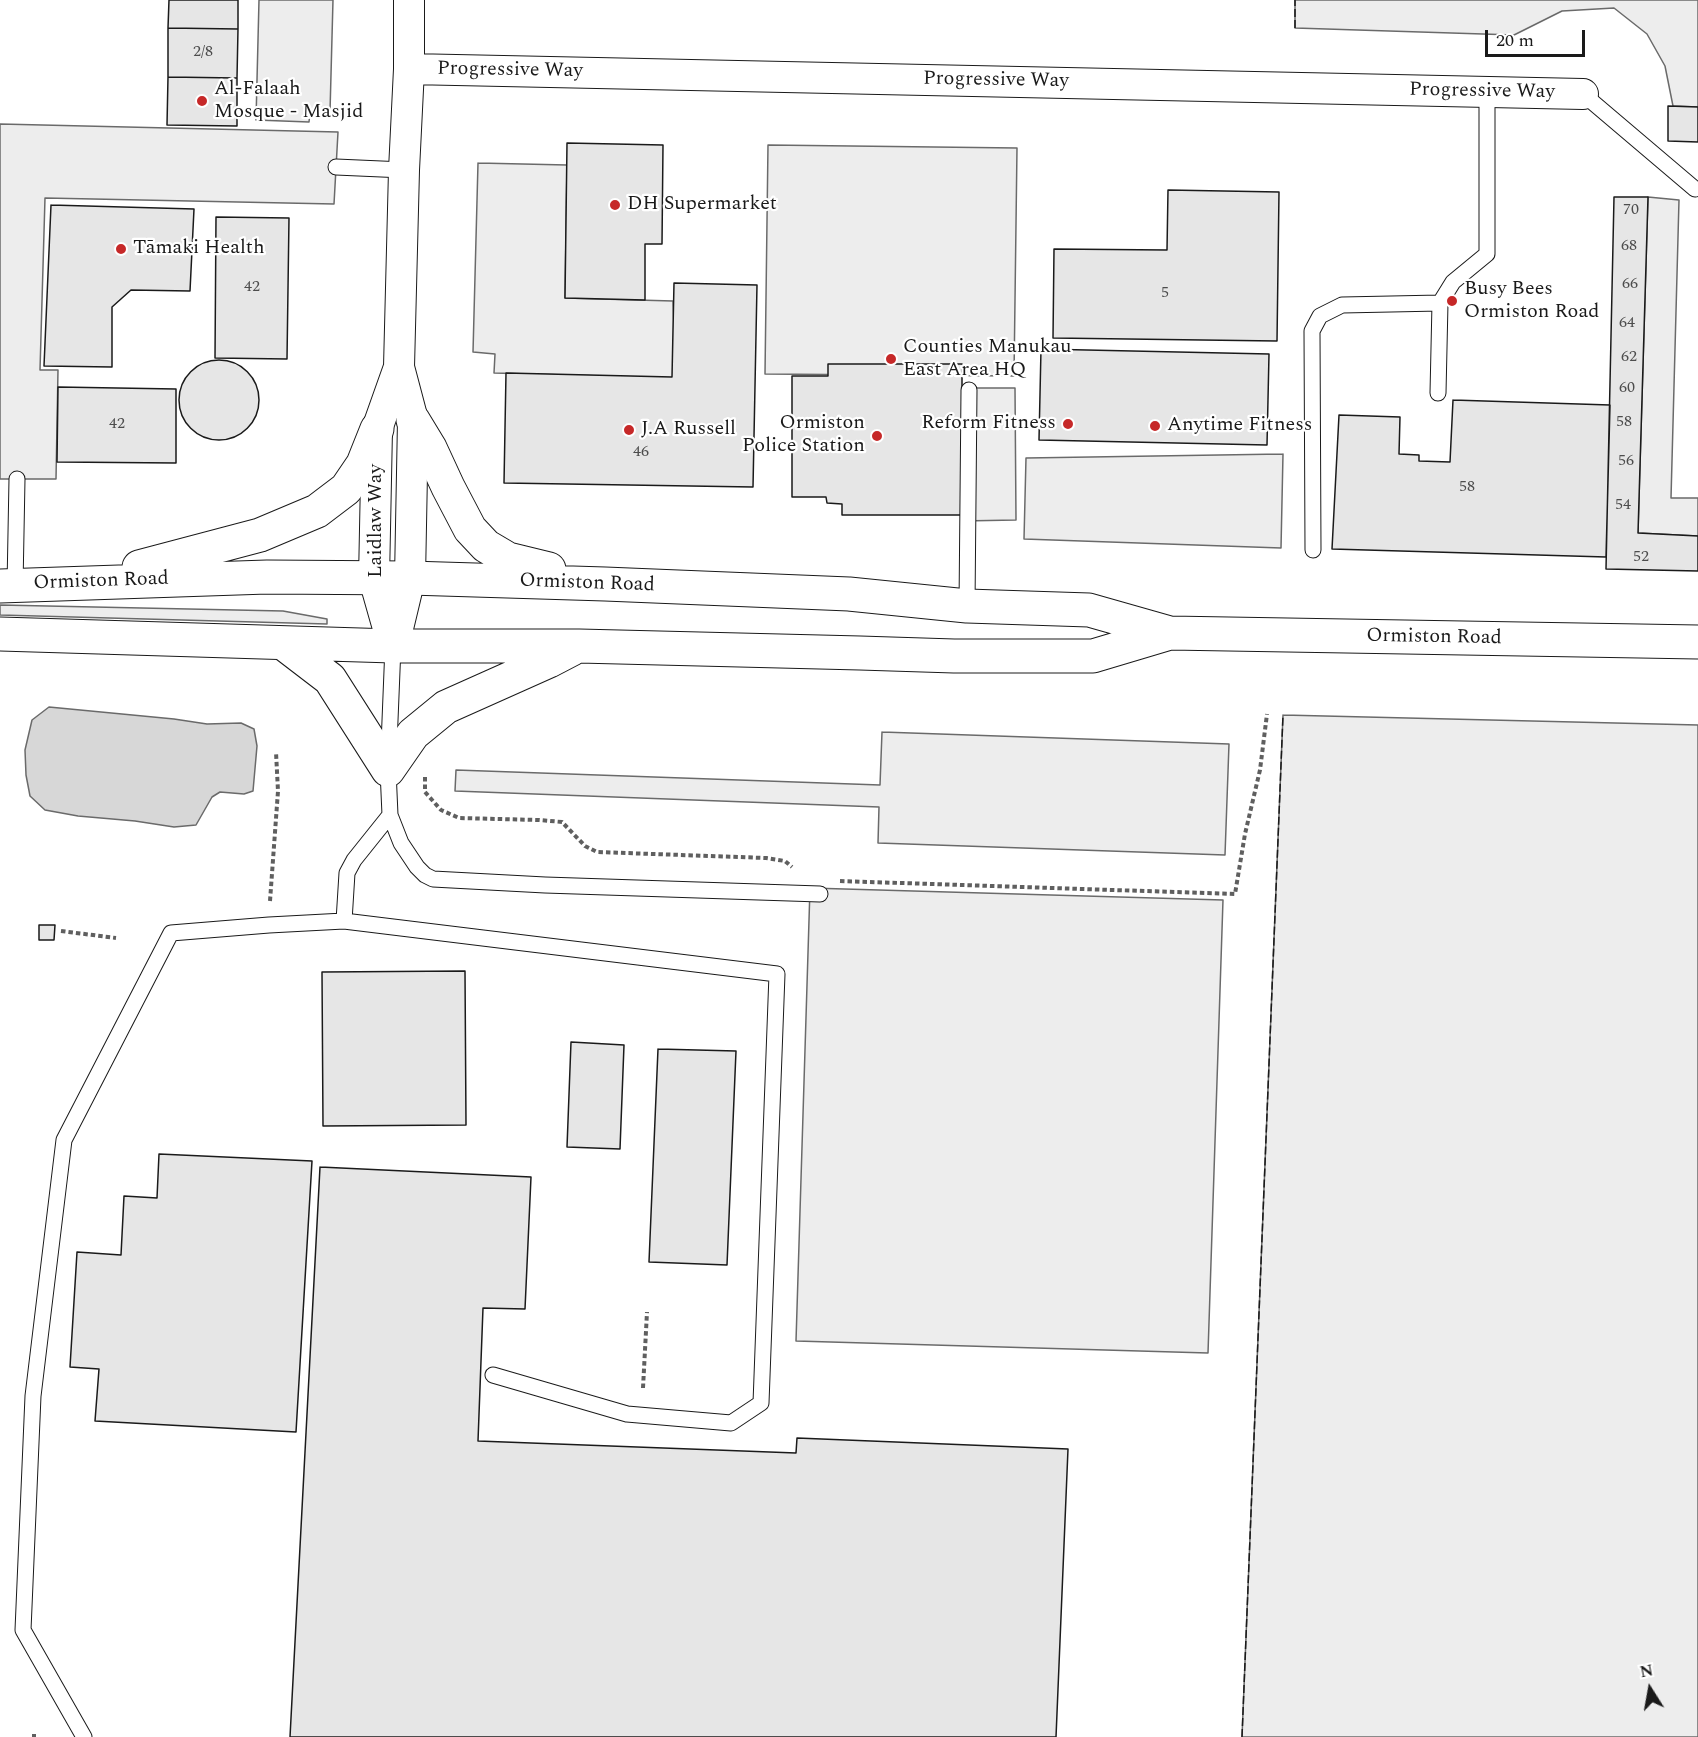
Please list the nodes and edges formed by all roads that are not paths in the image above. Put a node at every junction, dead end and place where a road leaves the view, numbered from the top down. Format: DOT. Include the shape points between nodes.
graph roads {
  1 [pos="410,0"];
  2 [pos="409,69"];
  3 [pos="1487,92"];
  4 [pos="1583,94"];
  5 [pos="336,167"];
  6 [pos="404,170"];
  7 [pos="1695,189"];
  8 [pos="1440,303"];
  9 [pos="399,367"];
  10 [pos="969,390"];
  11 [pos="1438,393"];
  12 [pos="413,420"];
  13 [pos="377,429"];
  14 [pos="16,479"];
  15 [pos="1313,550"];
  16 [pos="410,578"];
  17 [pos="374,579"];
  18 [pos="74,583"];
  19 [pos="605,584"];
  20 [pos="8,586"];
  21 [pos="967,606"];
  22 [pos="1170,633"];
  23 [pos="0,634"];
  24 [pos="1698,642"];
  25 [pos="283,643"];
  26 [pos="393,646"];
  27 [pos="579,646"];
  28 [pos="388,770"];
  29 [pos="390,815"];
  30 [pos="820,894"];
  31 [pos="344,921"];
  32 [pos="493,1375"];
  33 [pos="84,1737"];
  1 -- 2 [label="street, Laidlaw Way"];
  2 -- 3 [label="street, Progressive Way"];
  2 -- 6 [label="street, Laidlaw Way"];
  3 -- 4 [label="street, Progressive Way"];
  3 -- 8 [label="lane" via="1487,254 1453,282"];
  4 -- 7 [label="lane"];
  5 -- 6 [label="lane"];
  6 -- 9 [label="street, Laidlaw Way"];
  8 -- 11 [label="lane"];
  8 -- 15 [label="lane" via="1342,305 1320,316 1312,331"];
  9 -- 12 [label="street, Laidlaw Way"];
  9 -- 13 [label="street, Laidlaw Way"];
  10 -- 21 [label="lane"];
  12 -- 16 [label="street, Laidlaw Way"];
  12 -- 19 [label="main road" via="470,529 486,546 508,559"];
  13 -- 17 [label="street, Laidlaw Way"];
  13 -- 18 [label="main road" via="363,464 346,489 317,511 260,535"];
  14 -- 20 [label="lane"];
  16 -- 17 [label="main road, Ormiston Road"];
  16 -- 19 [label="main road, Ormiston Road"];
  16 -- 26 [label="street, Laidlaw Way"];
  17 -- 18 [label="main road, Ormiston Road" via="267,577"];
  17 -- 26 [label="street, Laidlaw Way"];
  18 -- 20 [label="main road, Ormiston Road"];
  19 -- 21 [label="main road, Ormiston Road" via="849,594"];
  21 -- 22 [label="main road, Ormiston Road" via="1089,610"];
  22 -- 24 [label="main road, Ormiston Road"];
  22 -- 27 [label="main road, Ormiston Road" via="1093,656 954,657"];
  23 -- 25 [label="main road, Ormiston Road"];
  25 -- 26 [label="main road, Ormiston Road"];
  25 -- 28 [label="main road" via="330,679"];
  26 -- 27 [label="main road, Ormiston Road"];
  26 -- 28 [label="lane"];
  27 -- 28 [label="main road" via="446,707 413,734"];
  28 -- 29 [label="lane"];
  29 -- 30 [label="lane" via="408,854 433,879"];
  29 -- 31 [label="lane" via="347,873"];
  31 -- 32 [label="lane" via="777,974 761,1402 731,1423 627,1414"];
  31 -- 33 [label="lane" via="171,933 64,1140 33,1396 23,1630"];
}
